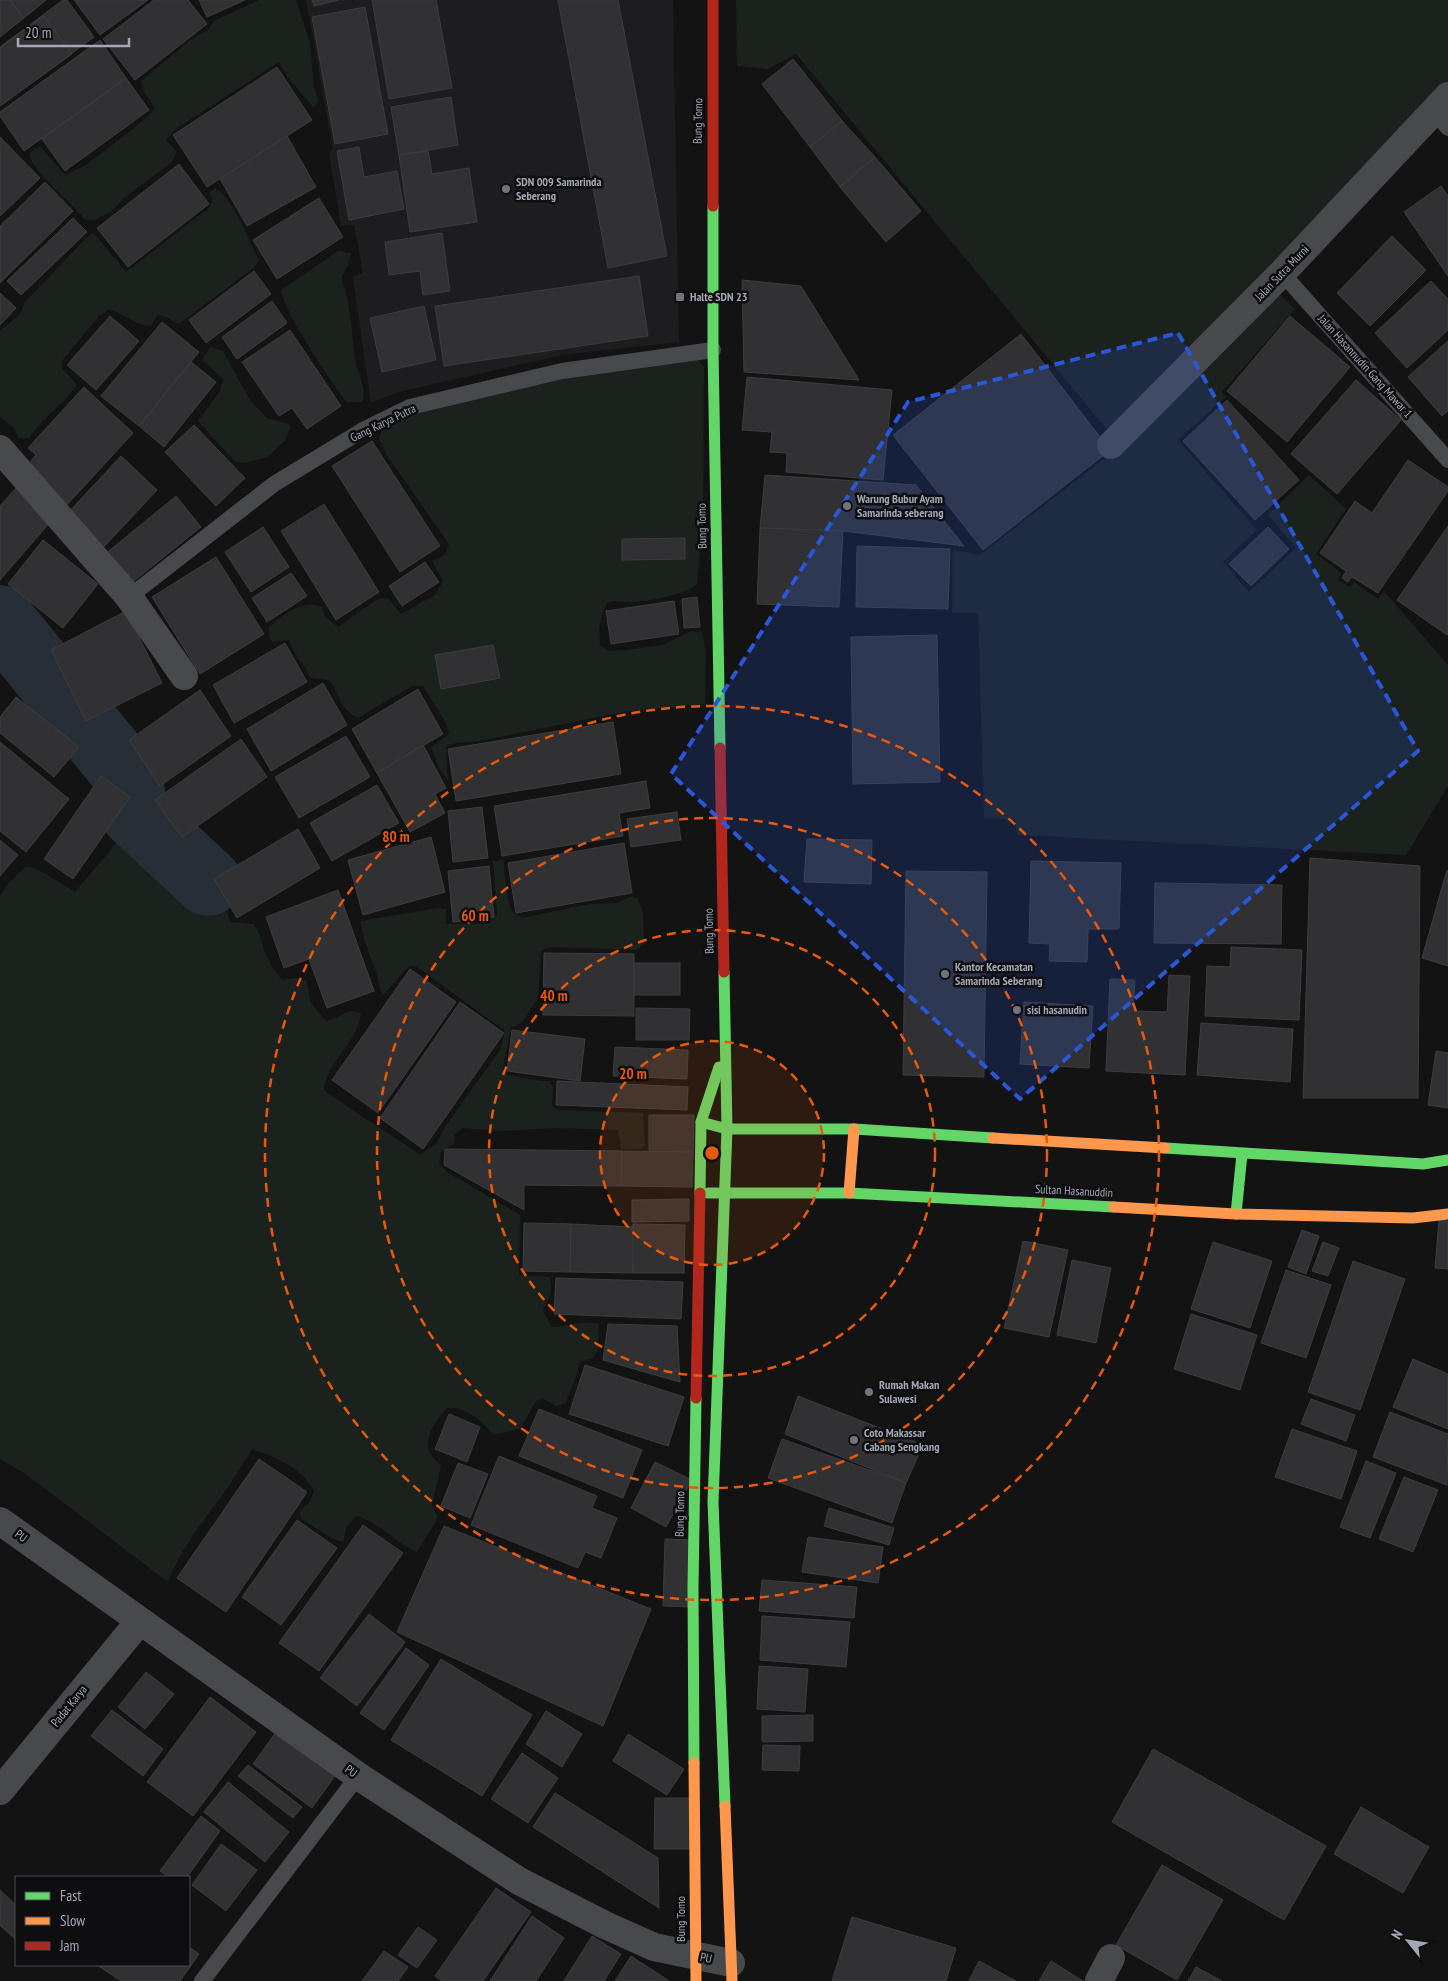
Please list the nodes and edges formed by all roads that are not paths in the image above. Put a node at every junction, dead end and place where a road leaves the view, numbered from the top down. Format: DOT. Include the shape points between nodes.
graph roads {
  1 [pos="713,0"];
  2 [pos="1443,111"];
  3 [pos="1282,273"];
  4 [pos="713,350"];
  5 [pos="1111,445"];
  6 [pos="0,449"];
  7 [pos="1448,460"];
  8 [pos="129,597"];
  9 [pos="184,676"];
  10 [pos="725,1052"];
  11 [pos="700,1122"];
  12 [pos="727,1128"];
  13 [pos="854,1129"];
  14 [pos="1242,1154"];
  15 [pos="1448,1160"];
  16 [pos="698,1193"];
  17 [pos="850,1193"];
  18 [pos="725,1194"];
  19 [pos="1236,1214"];
  20 [pos="1448,1214"];
  21 [pos="0,1521"];
  22 [pos="139,1622"];
  23 [pos="358,1776"];
  24 [pos="0,1790"];
  25 [pos="695,1968"];
  26 [pos="732,1972"];
  27 [pos="202,1981"];
  1 -- 4 [label="main road, Bung Tomo"];
  2 -- 3 [label="street, Jalan Sutra Murni"];
  3 -- 5 [label="street, Jalan Sutra Murni"];
  3 -- 7 [label="lane, Jalan Hasannudin Gang Mawar 1"];
  4 -- 8 [label="lane, Gang Karya Putra" via="562,371 410,407 363,430 274,484"];
  4 -- 10 [label="main road, Bung Tomo"];
  6 -- 8 [label="street"];
  8 -- 9 [label="street"];
  10 -- 11 [label="main road, Bung Tomo"];
  10 -- 12 [label="main road, Bung Tomo"];
  11 -- 12 [label="main road"];
  11 -- 16 [label="main road, Bung Tomo"];
  12 -- 13 [label="main road"];
  12 -- 18 [label="main road, Bung Tomo"];
  13 -- 14 [label="main road"];
  13 -- 17 [label="main road"];
  14 -- 15 [label="main road" via="1423,1164"];
  14 -- 19 [label="main road"];
  16 -- 18 [label="main road, Sultan Hasanuddin"];
  16 -- 25 [label="main road, Bung Tomo" via="693,1588"];
  17 -- 18 [label="main road, Sultan Hasanuddin"];
  17 -- 19 [label="main road, Sultan Hasanuddin"];
  18 -- 26 [label="main road, Bung Tomo" via="713,1502"];
  19 -- 20 [label="main road, Sultan Hasanuddin" via="1413,1218"];
  21 -- 22 [label="street, PU"];
  22 -- 23 [label="street, PU"];
  22 -- 24 [label="street, Padat Karya"];
  23 -- 25 [label="street, PU" via="519,1881"];
  23 -- 27 [label="lane"];
  25 -- 26 [label="street, PU"];
}
